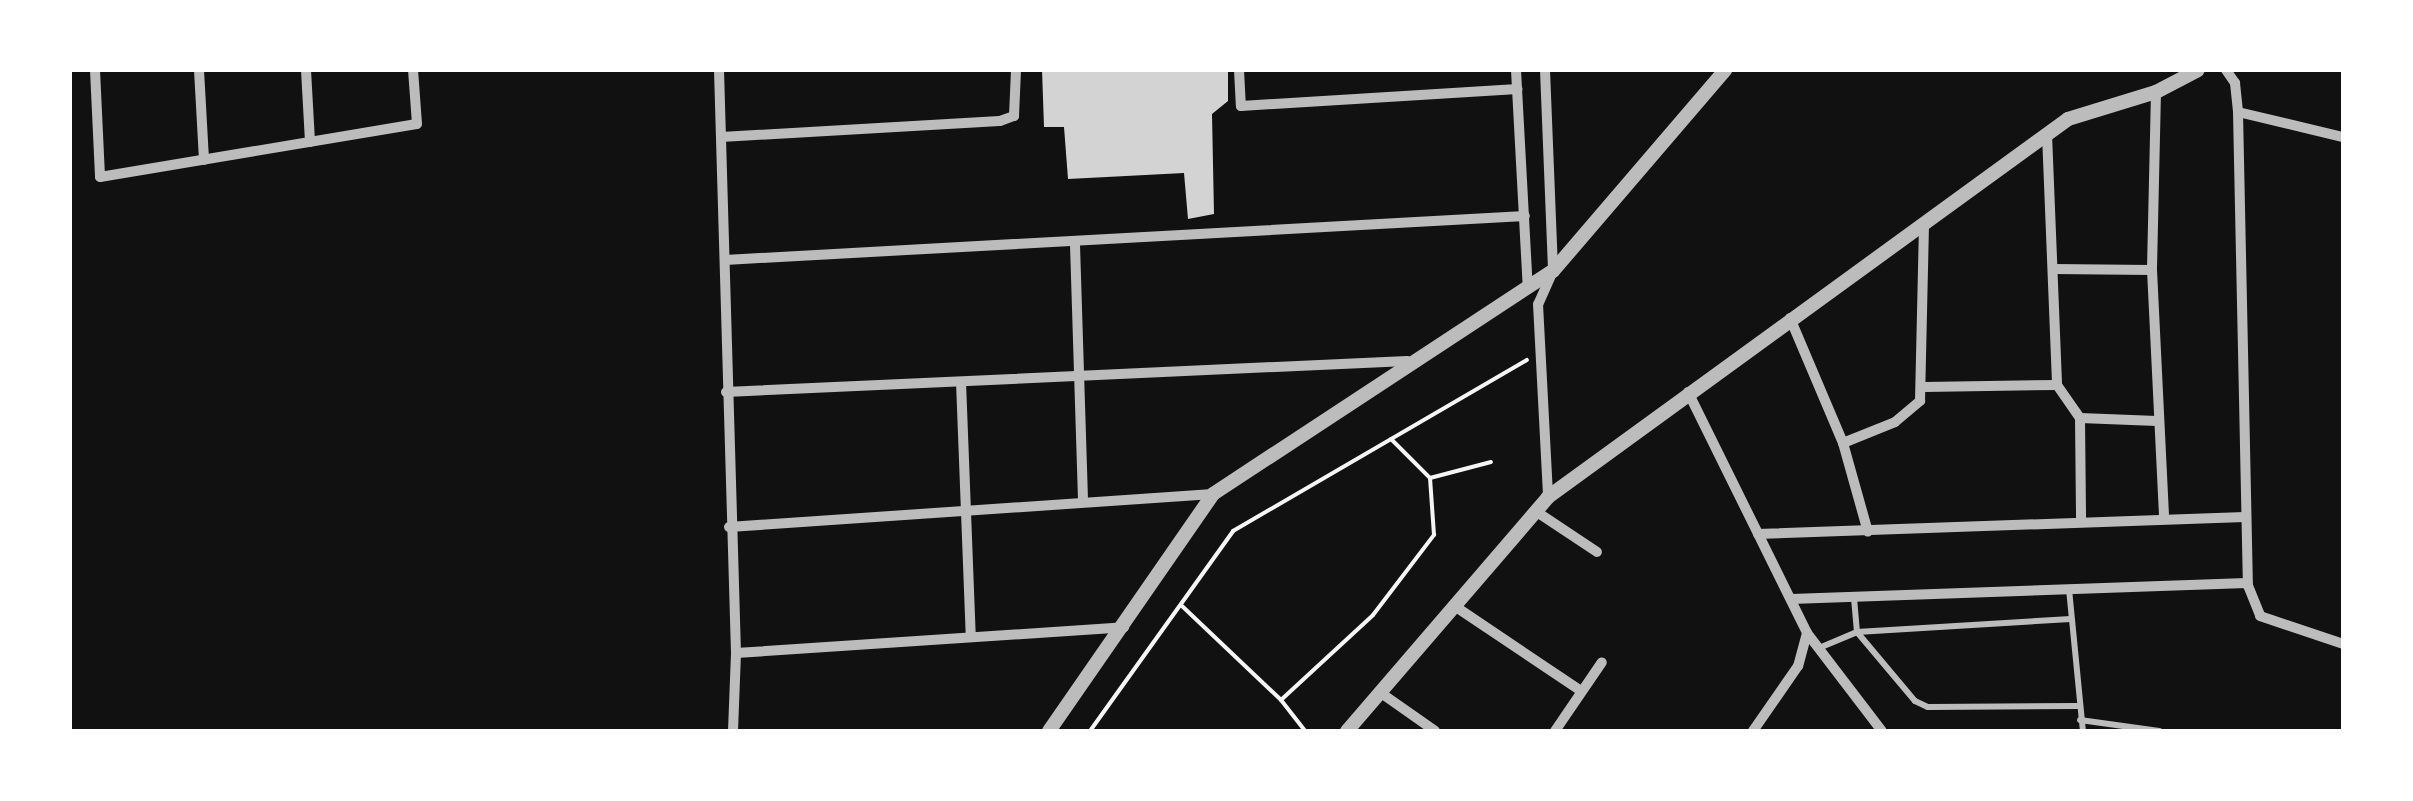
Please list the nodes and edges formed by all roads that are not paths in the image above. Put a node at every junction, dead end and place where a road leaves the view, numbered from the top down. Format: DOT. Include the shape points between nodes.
graph roads {
  1 [pos="94,70"];
  2 [pos="199,70"];
  3 [pos="306,70"];
  4 [pos="413,70"];
  5 [pos="719,70"];
  6 [pos="1016,70"];
  7 [pos="1239,70"];
  8 [pos="1516,70"];
  9 [pos="1545,70"];
  10 [pos="1725,70"];
  11 [pos="2198,70"];
  12 [pos="2226,70"];
  13 [pos="1517,89"];
  14 [pos="2156,92"];
  15 [pos="2238,112"];
  16 [pos="2048,134"];
  17 [pos="721,137"];
  18 [pos="2343,137"];
  19 [pos="310,142"];
  20 [pos="204,160"];
  21 [pos="1526,216"];
  22 [pos="1924,224"];
  23 [pos="1076,245"];
  24 [pos="725,260"];
  25 [pos="2053,268"];
  26 [pos="2152,270"];
  27 [pos="1554,272"];
  28 [pos="1533,298"];
  29 [pos="1790,317"];
  30 [pos="1407,362"];
  31 [pos="1078,376"];
  32 [pos="960,382"];
  33 [pos="2057,385"];
  34 [pos="1924,387"];
  35 [pos="726,392"];
  36 [pos="1688,392"];
  37 [pos="2080,418"];
  38 [pos="2158,421"];
  39 [pos="1842,444"];
  40 [pos="1213,494"];
  41 [pos="1548,498"];
  42 [pos="1082,502"];
  43 [pos="966,510"];
  44 [pos="1537,512"];
  45 [pos="2164,517"];
  46 [pos="2245,517"];
  47 [pos="2081,518"];
  48 [pos="729,527"];
  49 [pos="1868,532"];
  50 [pos="1758,534"];
  51 [pos="1597,552"];
  52 [pos="2248,587"];
  53 [pos="2069,589"];
  54 [pos="1854,596"];
  55 [pos="1791,599"];
  56 [pos="1456,607"];
  57 [pos="2071,619"];
  58 [pos="1125,627"];
  59 [pos="1858,632"];
  60 [pos="1808,633"];
  61 [pos="971,637"];
  62 [pos="2343,644"];
  63 [pos="1818,648"];
  64 [pos="736,652"];
  65 [pos="1602,662"];
  66 [pos="1581,691"];
  67 [pos="1380,693"];
  68 [pos="2078,706"];
  69 [pos="2080,720"];
  70 [pos="733,731"];
  71 [pos="1050,731"];
  72 [pos="1347,731"];
  73 [pos="1434,731"];
  74 [pos="1556,731"];
  75 [pos="1753,731"];
  76 [pos="1882,731"];
  77 [pos="2083,731"];
  78 [pos="2159,731"];
  1 -- 20 [label="street" via="100,177"];
  2 -- 20 [label="street"];
  3 -- 19 [label="street"];
  4 -- 19 [label="street" via="416,124"];
  5 -- 17 [label="street"];
  6 -- 17 [label="street" via="1014,116 1000,121"];
  7 -- 13 [label="street" via="1240,106"];
  8 -- 13 [label="street"];
  9 -- 27 [label="street"];
  10 -- 27 [label="street"];
  11 -- 14 [label="street"];
  12 -- 15 [label="street" via="2235,83"];
  13 -- 21 [label="street"];
  14 -- 16 [label="street" via="2068,119"];
  14 -- 26 [label="street"];
  15 -- 18 [label="street"];
  15 -- 46 [label="street"];
  16 -- 22 [label="street"];
  16 -- 25 [label="street"];
  17 -- 24 [label="street"];
  19 -- 20 [label="street"];
  21 -- 23 [label="street"];
  21 -- 28 [label="street"];
  22 -- 29 [label="street"];
  22 -- 34 [label="street"];
  23 -- 24 [label="street"];
  23 -- 31 [label="street"];
  24 -- 35 [label="street"];
  25 -- 26 [label="street"];
  25 -- 33 [label="street"];
  26 -- 38 [label="street"];
  27 -- 28 [label="street"];
  28 -- 30 [label="street"];
  28 -- 41 [label="street"];
  29 -- 36 [label="street"];
  29 -- 39 [label="street"];
  30 -- 31 [label="street"];
  30 -- 40 [label="street"];
  31 -- 32 [label="street"];
  31 -- 42 [label="street"];
  32 -- 35 [label="street"];
  32 -- 43 [label="street"];
  33 -- 34 [label="street"];
  33 -- 37 [label="street"];
  34 -- 39 [label="street" via="1920,400 1894,422"];
  35 -- 48 [label="street"];
  36 -- 41 [label="street"];
  36 -- 50 [label="street"];
  37 -- 38 [label="street"];
  37 -- 47 [label="street"];
  38 -- 45 [label="street"];
  39 -- 49 [label="street"];
  40 -- 42 [label="street"];
  40 -- 58 [label="street"];
  41 -- 44 [label="street"];
  42 -- 43 [label="street"];
  43 -- 48 [label="street"];
  43 -- 61 [label="street"];
  44 -- 51 [label="street"];
  44 -- 56 [label="street"];
  45 -- 46 [label="street"];
  45 -- 47 [label="street"];
  46 -- 52 [label="street"];
  47 -- 49 [label="street"];
  48 -- 64 [label="street"];
  49 -- 50 [label="street"];
  50 -- 55 [label="street"];
  52 -- 53 [label="street"];
  52 -- 62 [label="street" via="2260,616"];
  53 -- 54 [label="street"];
  53 -- 57 [label="lane"];
  54 -- 55 [label="street"];
  54 -- 59 [label="lane"];
  55 -- 60 [label="street"];
  56 -- 66 [label="street"];
  56 -- 67 [label="street"];
  57 -- 59 [label="lane"];
  57 -- 68 [label="lane"];
  58 -- 61 [label="street"];
  58 -- 71 [label="street"];
  59 -- 63 [label="lane"];
  59 -- 68 [label="lane" via="1915,701 1928,706"];
  60 -- 63 [label="street"];
  60 -- 75 [label="street" via="1798,666"];
  61 -- 64 [label="street"];
  63 -- 76 [label="street"];
  64 -- 70 [label="street"];
  65 -- 66 [label="street"];
  66 -- 74 [label="street"];
  67 -- 72 [label="street"];
  67 -- 73 [label="street"];
  68 -- 69 [label="lane"];
  69 -- 77 [label="lane"];
  69 -- 78 [label="lane"];
}
